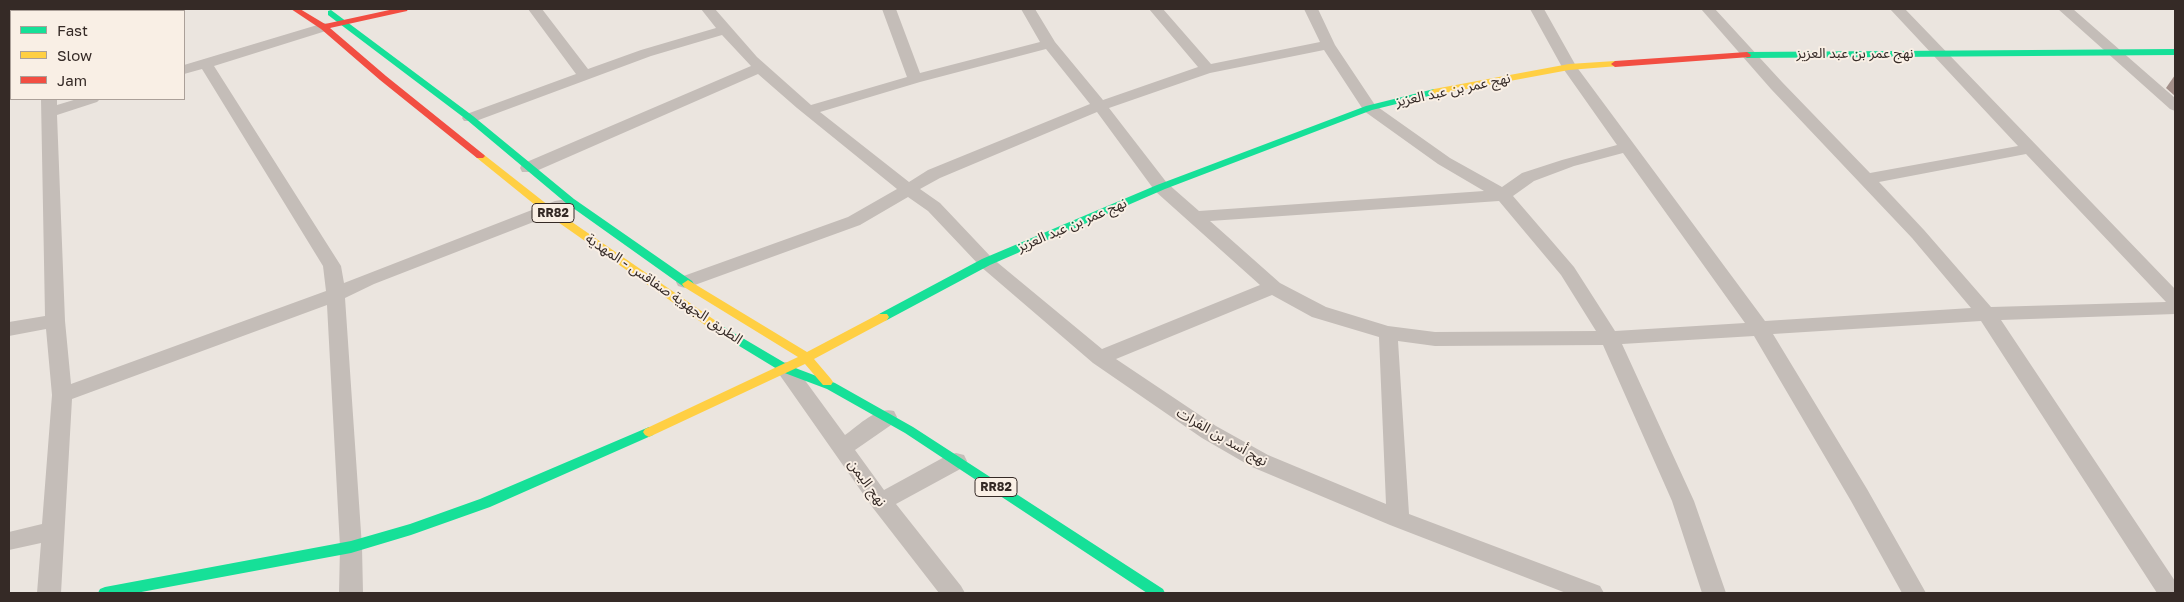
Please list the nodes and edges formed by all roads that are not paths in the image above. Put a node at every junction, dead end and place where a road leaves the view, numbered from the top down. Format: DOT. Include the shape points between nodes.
graph roads {
  1 [pos="295,9"];
  2 [pos="324,9"];
  3 [pos="404,9"];
  4 [pos="408,9"];
  5 [pos="535,9"];
  6 [pos="708,9"];
  7 [pos="889,9"];
  8 [pos="1028,9"];
  9 [pos="1156,9"];
  10 [pos="1311,9"];
  11 [pos="1537,9"];
  12 [pos="1708,9"];
  13 [pos="1897,9"];
  14 [pos="2065,9"];
  15 [pos="344,22"];
  16 [pos="324,27"];
  17 [pos="724,30"];
  18 [pos="357,32"];
  19 [pos="337,39"];
  20 [pos="1049,44"];
  21 [pos="1328,45"];
  22 [pos="2175,52"];
  23 [pos="2114,53"];
  24 [pos="1940,54"];
  25 [pos="1747,56"];
  26 [pos="205,63"];
  27 [pos="1569,67"];
  28 [pos="759,68"];
  29 [pos="1207,69"];
  30 [pos="185,70"];
  31 [pos="584,75"];
  32 [pos="915,79"];
  33 [pos="85,100"];
  34 [pos="50,105"];
  35 [pos="1098,106"];
  36 [pos="2175,106"];
  37 [pos="1370,108"];
  38 [pos="809,110"];
  39 [pos="470,118"];
  40 [pos="1627,147"];
  41 [pos="2031,148"];
  42 [pos="528,168"];
  43 [pos="1868,179"];
  44 [pos="1161,187"];
  45 [pos="908,189"];
  46 [pos="1503,195"];
  47 [pos="570,202"];
  48 [pos="549,211"];
  49 [pos="1196,217"];
  50 [pos="986,262"];
  51 [pos="686,282"];
  52 [pos="1273,287"];
  53 [pos="335,295"];
  54 [pos="2175,300"];
  55 [pos="2175,308"];
  56 [pos="1986,314"];
  57 [pos="56,321"];
  58 [pos="9,329"];
  59 [pos="1760,329"];
  60 [pos="1388,333"];
  61 [pos="1610,338"];
  62 [pos="806,357"];
  63 [pos="1100,358"];
  64 [pos="786,369"];
  65 [pos="831,386"];
  66 [pos="62,395"];
  67 [pos="887,417"];
  68 [pos="842,448"];
  69 [pos="956,461"];
  70 [pos="881,502"];
  71 [pos="1398,520"];
  72 [pos="53,531"];
  73 [pos="9,541"];
  74 [pos="352,547"];
  75 [pos="49,593"];
  76 [pos="105,593"];
  77 [pos="351,593"];
  78 [pos="953,593"];
  79 [pos="1158,593"];
  80 [pos="1592,593"];
  81 [pos="1714,593"];
  82 [pos="1914,593"];
  83 [pos="2170,593"];
  1 -- 16 [label="street, الطريق الجهوية صفاقس - المهدية / RR82"];
  2 -- 15 [label="street, الطريق الجهوية صفاقس - المهدية / RR82"];
  3 -- 15 [label="street"];
  4 -- 18 [label="street"];
  5 -- 31 [label="street"];
  6 -- 17 [label="street, نهج أسد بن الفرات"];
  7 -- 32 [label="street"];
  8 -- 20 [label="street"];
  9 -- 29 [label="street"];
  10 -- 21 [label="street"];
  11 -- 27 [label="street"];
  12 -- 25 [label="street"];
  13 -- 24 [label="street"];
  14 -- 23 [label="street"];
  15 -- 16 [label="street"];
  15 -- 18 [label="street, الطريق الجهوية صفاقس - المهدية / RR82"];
  16 -- 19 [label="street, الطريق الجهوية صفاقس - المهدية / RR82"];
  16 -- 26 [label="street"];
  17 -- 28 [label="street, نهج أسد بن الفرات"];
  17 -- 31 [label="street"];
  18 -- 19 [label="street"];
  18 -- 39 [label="street, الطريق الجهوية صفاقس - المهدية / RR82"];
  19 -- 48 [label="street, الطريق الجهوية صفاقس - المهدية / RR82"];
  20 -- 32 [label="street"];
  20 -- 35 [label="street"];
  21 -- 29 [label="street"];
  21 -- 37 [label="street"];
  22 -- 23 [label="street, نهج عمر بن عبد العزيز"];
  23 -- 24 [label="street, نهج عمر بن عبد العزيز"];
  23 -- 36 [label="street"];
  24 -- 25 [label="street, نهج عمر بن عبد العزيز" via="1853,52"];
  24 -- 41 [label="street"];
  25 -- 27 [label="street, نهج عمر بن عبد العزيز"];
  25 -- 43 [label="street"];
  26 -- 30 [label="street"];
  26 -- 53 [label="street" via="332,266"];
  27 -- 37 [label="street, نهج عمر بن عبد العزيز"];
  27 -- 40 [label="street"];
  28 -- 38 [label="street, نهج أسد بن الفرات"];
  28 -- 42 [label="street"];
  29 -- 35 [label="street"];
  31 -- 39 [label="street"];
  32 -- 38 [label="street"];
  33 -- 34 [label="street"];
  34 -- 57 [label="street"];
  35 -- 44 [label="street"];
  35 -- 45 [label="street" via="934,174"];
  37 -- 44 [label="street, نهج عمر بن عبد العزيز"];
  37 -- 46 [label="street" via="1444,161"];
  38 -- 45 [label="street, نهج أسد بن الفرات"];
  39 -- 42 [label="street, الطريق الجهوية صفاقس - المهدية / RR82"];
  40 -- 46 [label="street" via="1528,177"];
  40 -- 59 [label="street"];
  41 -- 43 [label="street"];
  41 -- 54 [label="street"];
  42 -- 47 [label="street, الطريق الجهوية صفاقس - المهدية / RR82"];
  43 -- 56 [label="street"];
  44 -- 49 [label="street"];
  44 -- 50 [label="street, نهج عمر بن عبد العزيز"];
  45 -- 50 [label="street, نهج أسد بن الفرات" via="934,207"];
  45 -- 51 [label="street" via="854,221"];
  46 -- 49 [label="street"];
  46 -- 61 [label="street" via="1568,271"];
  47 -- 48 [label="street"];
  47 -- 51 [label="street, الطريق الجهوية صفاقس - المهدية / RR82"];
  48 -- 53 [label="street"];
  48 -- 64 [label="street, الطريق الجهوية صفاقس - المهدية / RR82" via="725,333"];
  49 -- 52 [label="street"];
  50 -- 62 [label="street, نهج عمر بن عبد العزيز"];
  50 -- 63 [label="street, نهج أسد بن الفرات"];
  51 -- 62 [label="street, الطريق الجهوية صفاقس - المهدية / RR82"];
  52 -- 60 [label="street" via="1319,312"];
  52 -- 63 [label="street"];
  53 -- 66 [label="street"];
  53 -- 74 [label="street"];
  55 -- 56 [label="street"];
  56 -- 59 [label="street"];
  56 -- 83 [label="street" via="2121,514"];
  57 -- 58 [label="street"];
  57 -- 66 [label="street"];
  59 -- 61 [label="street"];
  59 -- 82 [label="street"];
  60 -- 61 [label="street" via="1435,339"];
  60 -- 71 [label="street"];
  61 -- 81 [label="street" via="1683,501"];
  62 -- 64 [label="street, نهج عمر بن عبد العزيز"];
  62 -- 65 [label="street, الطريق الجهوية صفاقس - المهدية / RR82"];
  63 -- 71 [label="street, نهج أسد بن الفرات" via="1209,432 1260,461"];
  64 -- 65 [label="street, الطريق الجهوية صفاقس - المهدية / RR82"];
  64 -- 68 [label="street, نهج اليمن"];
  64 -- 74 [label="street, نهج عمر بن عبد العزيز" via="493,500"];
  65 -- 67 [label="street, الطريق الجهوية صفاقس - المهدية / RR82"];
  66 -- 72 [label="street"];
  67 -- 68 [label="street"];
  67 -- 69 [label="street, الطريق الجهوية صفاقس - المهدية / RR82"];
  68 -- 70 [label="street, نهج اليمن"];
  69 -- 70 [label="street"];
  69 -- 79 [label="street, الطريق الجهوية صفاقس - المهدية / RR82"];
  70 -- 78 [label="street, نهج اليمن"];
  71 -- 80 [label="street, نهج أسد بن الفرات"];
  72 -- 73 [label="street"];
  72 -- 75 [label="street"];
  74 -- 76 [label="street, نهج عمر بن عبد العزيز"];
  74 -- 77 [label="street"];
}
